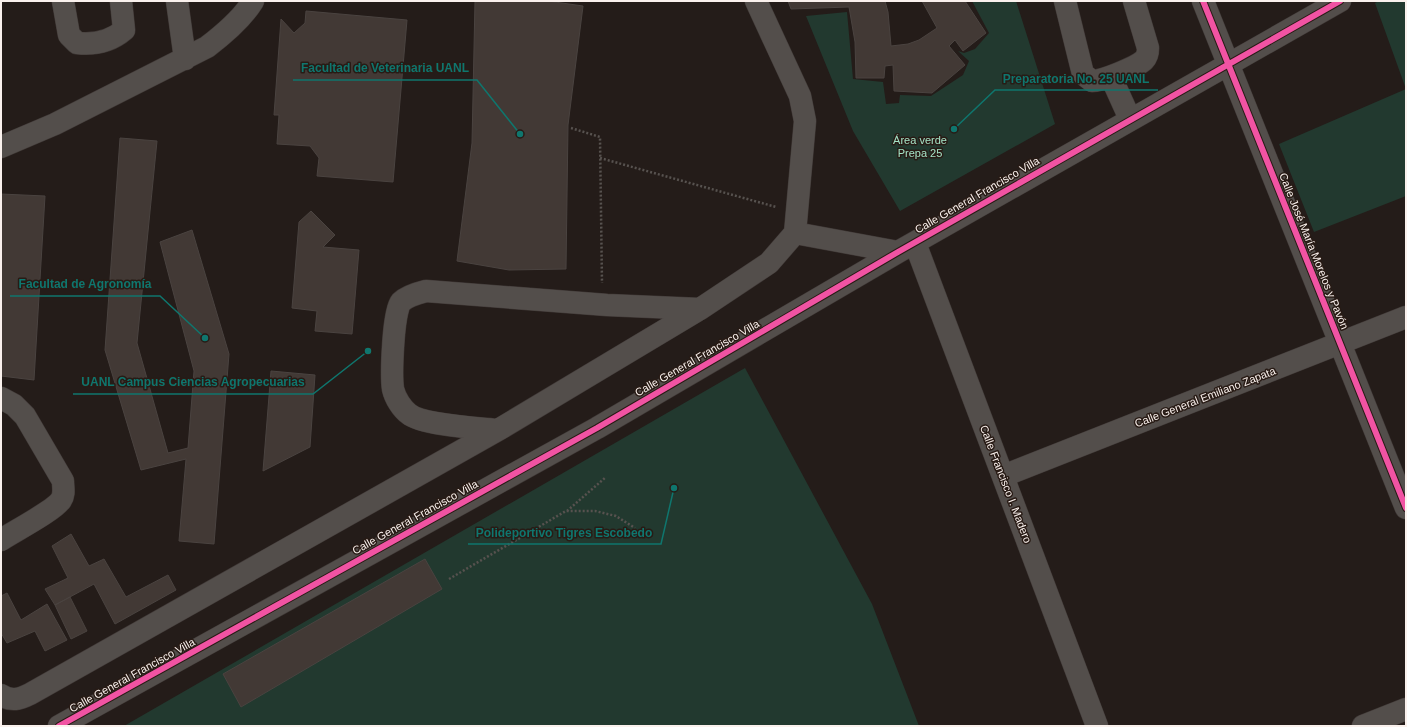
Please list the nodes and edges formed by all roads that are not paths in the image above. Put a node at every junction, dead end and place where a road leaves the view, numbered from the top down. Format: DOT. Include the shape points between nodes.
graph roads {
  1 [pos="63,1"];
  2 [pos="121,1"];
  3 [pos="177,1"];
  4 [pos="253,1"];
  5 [pos="756,1"];
  6 [pos="1065,1"];
  7 [pos="1134,1"];
  8 [pos="1203,1"];
  9 [pos="1340,1"];
  10 [pos="184,59"];
  11 [pos="1229,64"];
  12 [pos="1110,77"];
  13 [pos="1130,119"];
  14 [pos="1,147"];
  15 [pos="796,233"];
  16 [pos="906,247"];
  17 [pos="700,309"];
  18 [pos="1406,317"];
  19 [pos="1340,344"];
  20 [pos="1,398"];
  21 [pos="498,430"];
  22 [pos="1003,476"];
  23 [pos="1406,508"];
  24 [pos="1,540"];
  25 [pos="1,694"];
  26 [pos="1406,709"];
  27 [pos="59,726"];
  28 [pos="1097,726"];
  29 [pos="1363,726"];
  1 -- 2 [label="street" via="69,35 77,43 91,44 102,43 124,30"];
  3 -- 10 [label="street"];
  4 -- 10 [label="street" via="249,9 225,33"];
  5 -- 15 [label="street" via="800,96 805,120"];
  6 -- 12 [label="street" via="1083,74 1092,81"];
  7 -- 12 [label="street" via="1148,48 1147,54 1139,64"];
  8 -- 11 [label="street, Calle José María Morelos y Pavón"];
  9 -- 11 [label="street, Calle General Francisco Villa"];
  10 -- 14 [label="street" via="55,124"];
  11 -- 13 [label="street, Calle General Francisco Villa"];
  11 -- 19 [label="street, Calle José María Morelos y Pavón"];
  12 -- 13 [label="street"];
  13 -- 16 [label="street, Calle General Francisco Villa"];
  15 -- 16 [label="street"];
  15 -- 17 [label="street" via="769,263"];
  16 -- 22 [label="street, Calle Francisco I. Madero"];
  16 -- 27 [label="street, Calle General Francisco Villa" via="596,428"];
  17 -- 21 [label="street"];
  17 -- 21 [label="street" via="607,305 426,291 401,302 397,310 393,389 401,405 408,414 423,421"];
  18 -- 19 [label="street, Calle General Emiliano Zapata"];
  19 -- 22 [label="street, Calle General Emiliano Zapata"];
  19 -- 23 [label="street, Calle José María Morelos y Pavón"];
  20 -- 24 [label="street" via="14,405 25,416 63,481 64,492 61,501"];
  21 -- 25 [label="street" via="30,694 12,700"];
  22 -- 28 [label="street, Calle Francisco I. Madero"];
  26 -- 29 [label="street"];
}
